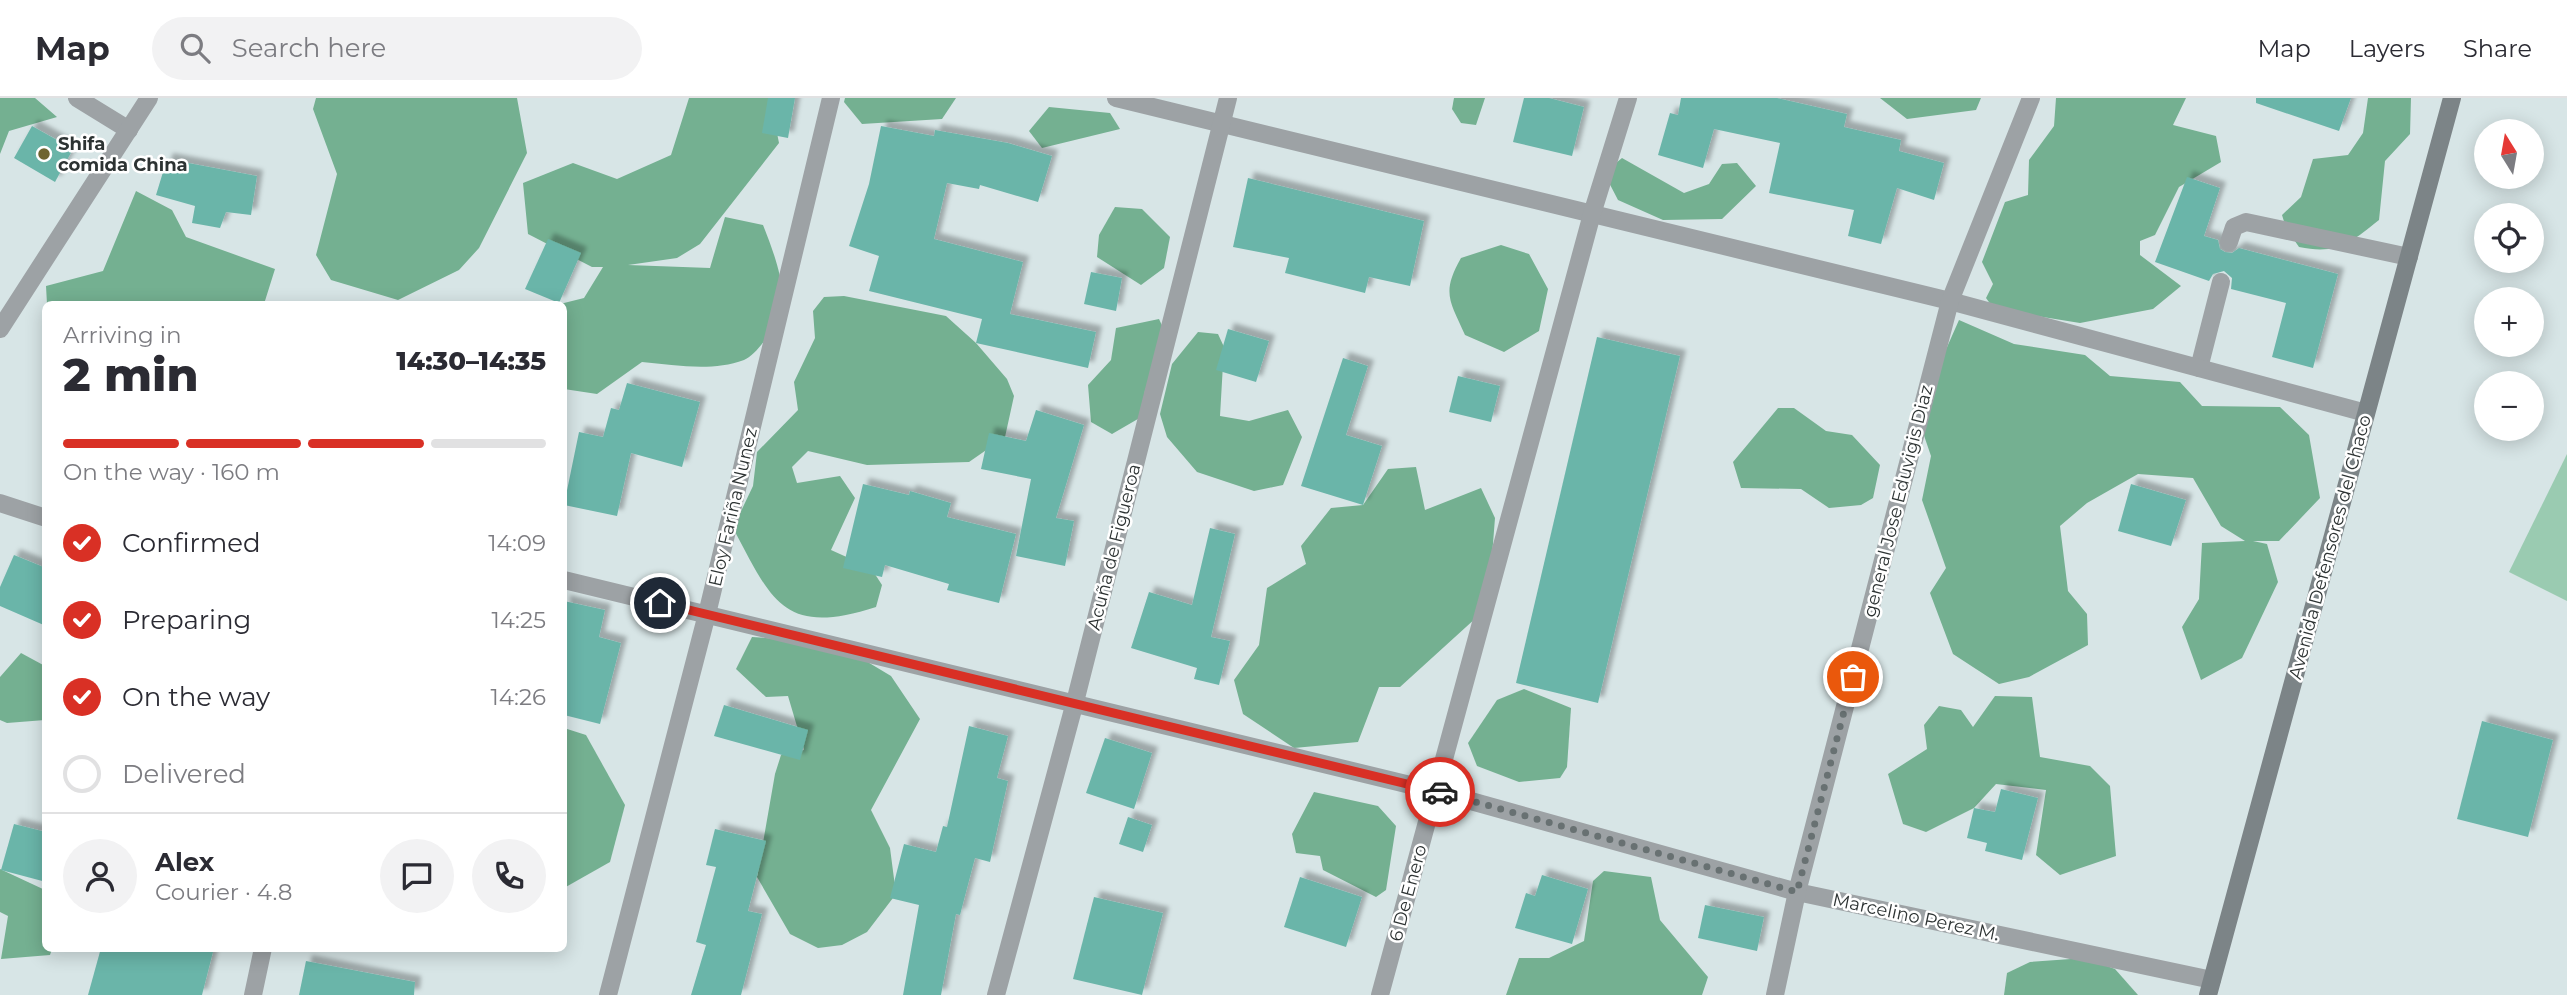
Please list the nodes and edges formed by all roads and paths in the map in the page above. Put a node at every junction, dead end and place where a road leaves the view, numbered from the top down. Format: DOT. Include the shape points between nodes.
graph roads {
  1 [pos="77,98"];
  2 [pos="149,98"];
  3 [pos="831,98"];
  4 [pos="1116,98"];
  5 [pos="1228,98"];
  6 [pos="1628,98"];
  7 [pos="2031,98"];
  8 [pos="2452,98"];
  9 [pos="1221,126"];
  10 [pos="129,130"];
  11 [pos="1592,214"];
  12 [pos="2229,243"];
  13 [pos="2409,257"];
  14 [pos="2221,282"];
  15 [pos="1950,301"];
  16 [pos="0,329"];
  17 [pos="2199,368"];
  18 [pos="2366,413"];
  19 [pos="0,503"];
  20 [pos="42,517"];
  21 [pos="567,581"];
  22 [pos="708,614"];
  23 [pos="1075,702"];
  24 [pos="1435,791"];
  25 [pos="1797,892"];
  26 [pos="262,952"];
  27 [pos="2210,988"];
  28 [pos="253,995"];
  29 [pos="608,995"];
  30 [pos="996,995"];
  31 [pos="1380,995"];
  32 [pos="1775,995"];
  1 -- 10 [label="street"];
  2 -- 10 [label="street"];
  3 -- 22 [label="street, Eloy Fariña Nunez"];
  4 -- 9 [label="street"];
  5 -- 9 [label="street, Acuña de Figueroa"];
  6 -- 11 [label="street, 6 De Enero"];
  7 -- 15 [label="street, general Jose Eduvigis Diaz"];
  8 -- 13 [label="main road, Avenida Defensores del Chaco"];
  9 -- 11 [label="street"];
  9 -- 23 [label="street, Acuña de Figueroa"];
  10 -- 16 [label="street"];
  11 -- 15 [label="street"];
  11 -- 24 [label="street, 6 De Enero"];
  12 -- 13 [label="street" via="2234,227 2246,222"];
  13 -- 18 [label="main road, Avenida Defensores del Chaco"];
  14 -- 17 [label="street"];
  15 -- 17 [label="street"];
  15 -- 25 [label="street, general Jose Eduvigis Diaz"];
  17 -- 18 [label="street"];
  18 -- 27 [label="main road, Avenida Defensores del Chaco"];
  19 -- 20 [label="street"];
  21 -- 22 [label="street, Marcelino Perez M."];
  22 -- 23 [label="street, Marcelino Perez M."];
  22 -- 29 [label="street, Eloy Fariña Nunez"];
  23 -- 24 [label="street, Marcelino Perez M."];
  23 -- 30 [label="street, Acuña de Figueroa"];
  24 -- 25 [label="street, Marcelino Perez M."];
  24 -- 31 [label="street, 6 De Enero"];
  25 -- 27 [label="street, Marcelino Perez M."];
  25 -- 32 [label="street, general Jose Eduvigis Diaz"];
  26 -- 28 [label="street"];
}
